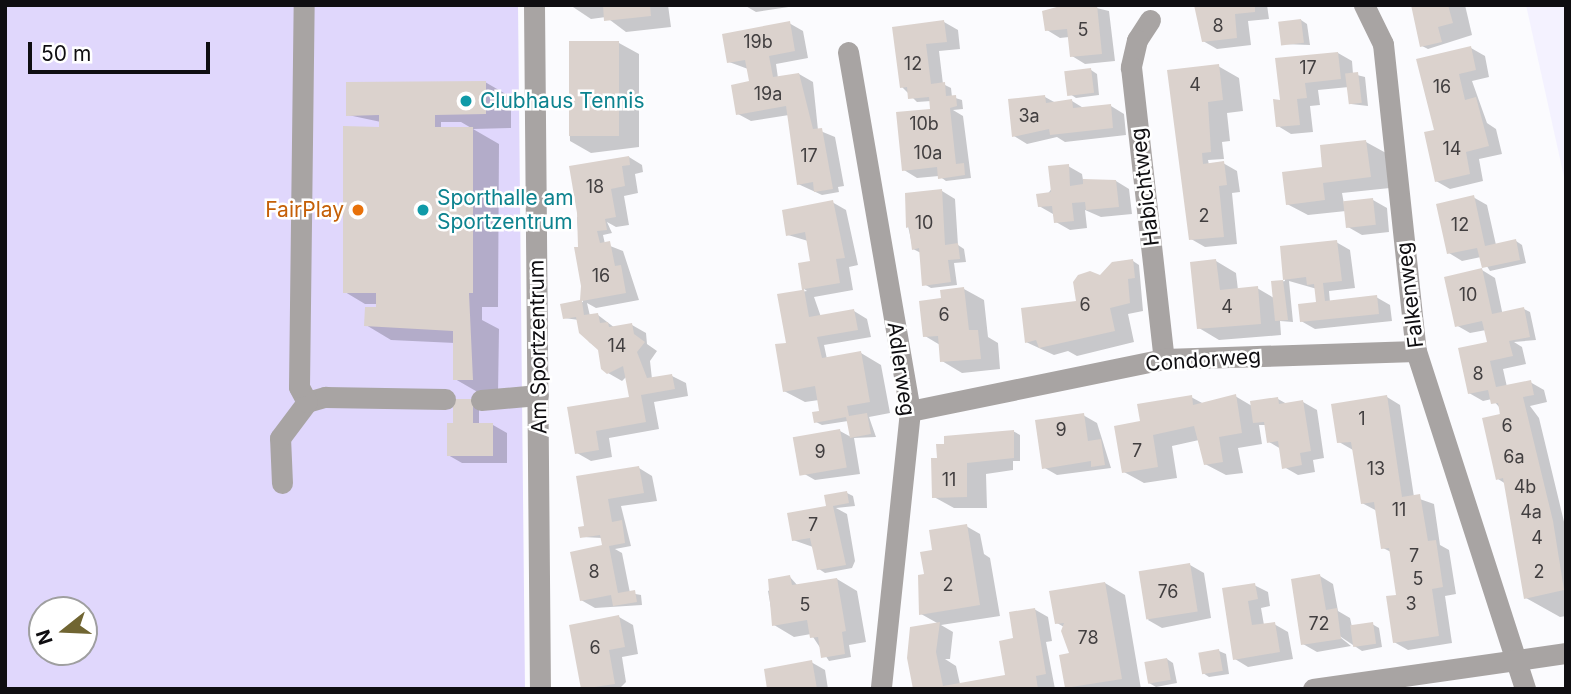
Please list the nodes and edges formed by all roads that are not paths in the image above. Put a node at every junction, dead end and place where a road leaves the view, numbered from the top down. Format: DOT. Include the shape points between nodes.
graph roads {
  1 [pos="304,5"];
  2 [pos="534,5"];
  3 [pos="1364,5"];
  4 [pos="1150,20"];
  5 [pos="848,52"];
  6 [pos="1416,351"];
  7 [pos="1164,359"];
  8 [pos="538,394"];
  9 [pos="445,399"];
  10 [pos="481,400"];
  11 [pos="307,402"];
  12 [pos="911,411"];
  13 [pos="282,483"];
  14 [pos="1566,653"];
  15 [pos="1515,660"];
  16 [pos="540,689"];
  17 [pos="881,689"];
  18 [pos="1313,689"];
  19 [pos="1525,689"];
  1 -- 11 [label="street" via="299,387"];
  2 -- 8 [label="street, Am Sportzentrum"];
  3 -- 6 [label="street, Falkenweg" via="1383,44"];
  4 -- 7 [label="street, Habichtweg" via="1137,40 1131,67"];
  5 -- 12 [label="street, Adlerweg"];
  6 -- 7 [label="street, Condorweg"];
  6 -- 15 [label="street, Falkenweg"];
  7 -- 12 [label="street, Condorweg"];
  8 -- 10 [label="street"];
  8 -- 16 [label="street, Am Sportzentrum"];
  9 -- 11 [label="street" via="325,397"];
  11 -- 13 [label="street" via="280,438"];
  12 -- 17 [label="street, Adlerweg"];
  14 -- 15 [label="street"];
  15 -- 18 [label="street"];
  15 -- 19 [label="street, Falkenweg"];
}
